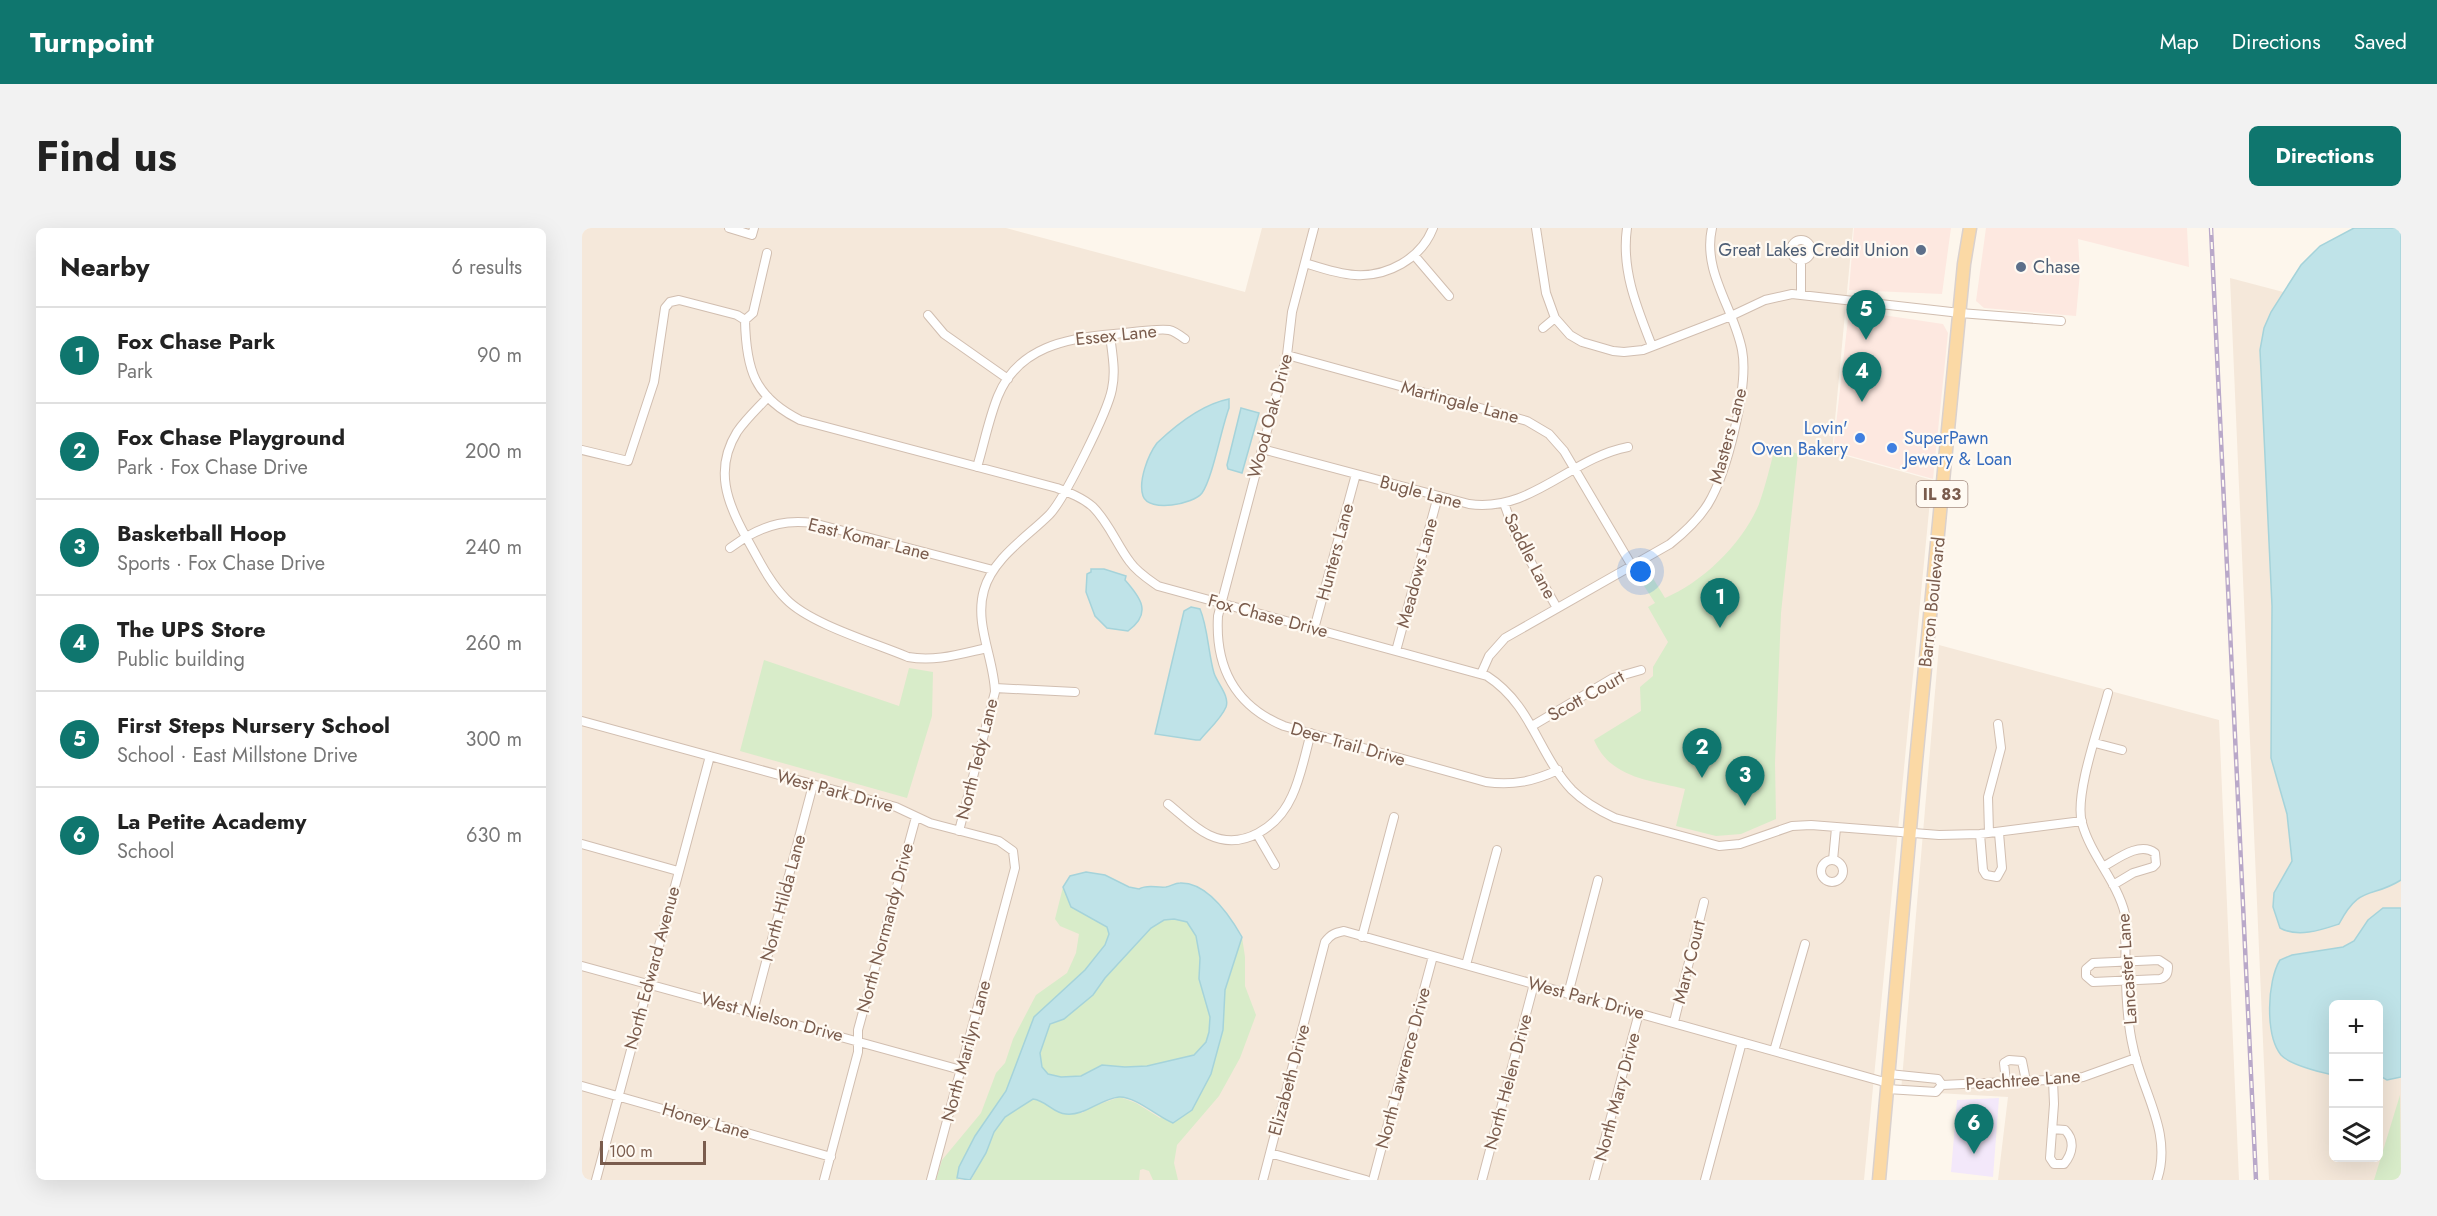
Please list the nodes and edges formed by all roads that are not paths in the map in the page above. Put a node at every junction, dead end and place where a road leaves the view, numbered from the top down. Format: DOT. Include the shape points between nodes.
graph roads {
  1 [pos="729,228"];
  2 [pos="1314,228"];
  3 [pos="1433,228"];
  4 [pos="1536,228"];
  5 [pos="1627,228"];
  6 [pos="1712,228"];
  7 [pos="1970,228"];
  8 [pos="753,231"];
  9 [pos="767,253"];
  10 [pos="1414,255"];
  11 [pos="1801,260"];
  12 [pos="1305,263"];
  13 [pos="1801,295"];
  14 [pos="1449,296"];
  15 [pos="1960,313"];
  16 [pos="928,315"];
  17 [pos="1731,316"];
  18 [pos="1555,318"];
  19 [pos="745,320"];
  20 [pos="2061,321"];
  21 [pos="1543,328"];
  22 [pos="1110,335"];
  23 [pos="1185,339"];
  24 [pos="1652,346"];
  25 [pos="1287,355"];
  26 [pos="1008,379"];
  27 [pos="768,397"];
  28 [pos="1628,447"];
  29 [pos="1262,449"];
  30 [pos="582,450"];
  31 [pos="978,467"];
  32 [pos="1574,469"];
  33 [pos="1356,474"];
  34 [pos="1066,491"];
  35 [pos="1438,496"];
  36 [pos="1504,503"];
  37 [pos="746,537"];
  38 [pos="730,548"];
  39 [pos="1632,566"];
  40 [pos="993,570"];
  41 [pos="1221,604"];
  42 [pos="1557,608"];
  43 [pos="1314,629"];
  44 [pos="987,648"];
  45 [pos="1396,651"];
  46 [pos="1641,670"];
  47 [pos="1481,674"];
  48 [pos="995,688"];
  49 [pos="1075,692"];
  50 [pos="2108,693"];
  51 [pos="582,722"];
  52 [pos="1998,724"];
  53 [pos="1532,726"];
  54 [pos="1311,733"];
  55 [pos="2095,743"];
  56 [pos="2122,750"];
  57 [pos="710,756"];
  58 [pos="1558,770"];
  59 [pos="813,785"];
  60 [pos="1168,804"];
  61 [pos="916,817"];
  62 [pos="1394,817"];
  63 [pos="2082,821"];
  64 [pos="1836,828"];
  65 [pos="959,831"];
  66 [pos="1911,833"];
  67 [pos="1989,833"];
  68 [pos="1999,833"];
  69 [pos="1257,834"];
  70 [pos="1980,834"];
  71 [pos="582,844"];
  72 [pos="1497,850"];
  73 [pos="1833,860"];
  74 [pos="1275,865"];
  75 [pos="2103,867"];
  76 [pos="678,871"];
  77 [pos="1598,880"];
  78 [pos="2113,885"];
  79 [pos="1704,902"];
  80 [pos="1001,921"];
  81 [pos="1362,937"];
  82 [pos="1805,944"];
  83 [pos="1433,956"];
  84 [pos="2126,961"];
  85 [pos="1466,965"];
  86 [pos="582,966"];
  87 [pos="1315,980"];
  88 [pos="2128,981"];
  89 [pos="648,984"];
  90 [pos="1534,984"];
  91 [pos="1568,993"];
  92 [pos="753,1011"];
  93 [pos="1639,1013"];
  94 [pos="1674,1022"];
  95 [pos="859,1040"];
  96 [pos="1742,1042"];
  97 [pos="1774,1051"];
  98 [pos="2136,1058"];
  99 [pos="961,1070"];
  100 [pos="2053,1080"];
  101 [pos="2026,1081"];
  102 [pos="1888,1082"];
  103 [pos="2006,1082"];
  104 [pos="1942,1085"];
  105 [pos="582,1086"];
  106 [pos="618,1096"];
  107 [pos="2052,1129"];
  108 [pos="1270,1153"];
  109 [pos="831,1156"];
  110 [pos="596,1180"];
  111 [pos="824,1180"];
  112 [pos="931,1180"];
  113 [pos="1263,1180"];
  114 [pos="1366,1180"];
  115 [pos="1373,1180"];
  116 [pos="1482,1180"];
  117 [pos="1594,1180"];
  118 [pos="1705,1180"];
  119 [pos="1879,1180"];
  120 [pos="2157,1180"];
  1 -- 8 [label="street"];
  2 -- 12 [label="street, Wood Oak Drive"];
  3 -- 10 [label="street"];
  4 -- 18 [label="street" via="1548,301"];
  5 -- 24 [label="street" via="1629,284"];
  6 -- 17 [label="street, Masters Lane" via="1711,262"];
  7 -- 15 [label="main road, Barron Boulevard / IL 83"];
  9 -- 19 [label="street" via="753,313"];
  10 -- 12 [label="street" via="1392,268 1368,274 1342,273"];
  10 -- 14 [label="street"];
  11 -- 13 [label="street"];
  12 -- 25 [label="street, Wood Oak Drive" via="1292,312"];
  13 -- 15 [label="street"];
  13 -- 17 [label="street" via="1765,300"];
  15 -- 20 [label="street"];
  15 -- 66 [label="main road, Barron Boulevard / IL 83"];
  16 -- 26 [label="street" via="944,334"];
  17 -- 24 [label="street"];
  17 -- 39 [label="street, Masters Lane" via="1742,350 1743,390 1716,489 1685,531"];
  18 -- 21 [label="street"];
  18 -- 24 [label="street" via="1582,342 1624,352"];
  19 -- 27 [label="street, Fox Chase Drive" via="747,359"];
  19 -- 30 [label="street" via="679,300 670,302 664,308 649,402 628,461"];
  22 -- 23 [label="street, Essex Lane" via="1169,330"];
  22 -- 26 [label="street, Essex Lane" via="1056,343 1035,353"];
  22 -- 34 [label="street, North Tedy Lane" via="1112,390"];
  25 -- 29 [label="street, Wood Oak Drive"];
  25 -- 32 [label="street, Martingale Lane" via="1527,421 1559,444"];
  26 -- 31 [label="street, Essex Lane" via="998,397"];
  27 -- 31 [label="street, Fox Chase Drive" via="800,420"];
  27 -- 37 [label="street" via="739,430 726,465 726,494"];
  28 -- 32 [label="street, Bugle Lane"];
  29 -- 33 [label="street, Bugle Lane"];
  29 -- 41 [label="street, Wood Oak Drive"];
  31 -- 34 [label="street, Fox Chase Drive"];
  32 -- 36 [label="street, Bugle Lane"];
  32 -- 39 [label="street, Martingale Lane"];
  33 -- 35 [label="street, Bugle Lane"];
  33 -- 43 [label="street, Hunters Lane"];
  34 -- 40 [label="street, North Tedy Lane" via="1050,514"];
  34 -- 41 [label="street, Fox Chase Drive" via="1094,508 1141,575 1158,586"];
  35 -- 36 [label="street, Bugle Lane" via="1479,506"];
  35 -- 45 [label="street, Meadows Lane"];
  36 -- 42 [label="street, Saddle Lane" via="1515,534"];
  37 -- 38 [label="street, East Komar Lane"];
  37 -- 40 [label="street, East Komar Lane" via="772,524 813,523"];
  37 -- 44 [label="street" via="776,588 812,618 918,659 933,660"];
  39 -- 42 [label="street, Masters Lane"];
  40 -- 44 [label="street, North Tedy Lane" via="981,605"];
  41 -- 43 [label="street, Fox Chase Drive"];
  41 -- 54 [label="street, Deer Trail Drive" via="1217,646 1233,686 1261,715"];
  42 -- 47 [label="street, Masters Lane" via="1505,638 1489,656"];
  43 -- 45 [label="street, Fox Chase Drive"];
  44 -- 48 [label="street, North Tedy Lane"];
  45 -- 47 [label="street, Fox Chase Drive"];
  46 -- 53 [label="street, Scott Court" via="1613,678"];
  47 -- 53 [label="street, Fox Chase Drive" via="1515,699"];
  48 -- 49 [label="street"];
  48 -- 65 [label="street, North Tedy Lane"];
  50 -- 55 [label="street, Lancaster Lane"];
  51 -- 57 [label="street, West Park Drive"];
  52 -- 67 [label="street" via="2001,748 1988,797"];
  53 -- 58 [label="street, Fox Chase Drive"];
  54 -- 58 [label="street, Deer Trail Drive" via="1496,783 1529,782"];
  54 -- 69 [label="street" via="1292,797 1276,820"];
  55 -- 56 [label="street"];
  55 -- 63 [label="street, Lancaster Lane" via="2082,793"];
  57 -- 59 [label="street, West Park Drive"];
  57 -- 76 [label="street, North Edward Avenue"];
  58 -- 64 [label="street, Fox Chase Drive" via="1573,791 1603,813 1709,844 1740,844 1792,826"];
  59 -- 61 [label="street, West Park Drive" via="896,807"];
  59 -- 92 [label="street, North Hilda Lane"];
  60 -- 69 [label="street" via="1217,838 1239,840"];
  61 -- 65 [label="street, West Park Drive"];
  61 -- 95 [label="street, North Normandy Drive" via="858,1030"];
  62 -- 81 [label="street"];
  63 -- 68 [label="street, Fox Chase Drive"];
  63 -- 75 [label="street, Lancaster Lane"];
  64 -- 66 [label="street, Fox Chase Drive"];
  64 -- 73 [label="street"];
  65 -- 80 [label="street, West Park Drive" via="999,840 1013,851 1015,868"];
  66 -- 70 [label="street, Fox Chase Drive"];
  66 -- 102 [label="main road, IL 83"];
  67 -- 68 [label="street, Fox Chase Drive"];
  67 -- 70 [label="street, Fox Chase Drive"];
  68 -- 70 [label="street" via="2002,868 2001,874 1992,878 1983,870"];
  69 -- 74 [label="street"];
  71 -- 76 [label="street"];
  72 -- 85 [label="street"];
  75 -- 78 [label="street, Lancaster Lane"];
  75 -- 78 [label="street" via="2128,853 2145,849 2155,853 2156,864"];
  76 -- 89 [label="street, North Edward Avenue"];
  77 -- 91 [label="street"];
  78 -- 84 [label="street, Lancaster Lane" via="2125,914"];
  79 -- 94 [label="street, Mary Court"];
  80 -- 99 [label="street, North Marilyn Lane"];
  81 -- 83 [label="street, West Park Drive"];
  81 -- 87 [label="street, West Park Drive" via="1344,932 1330,935"];
  82 -- 97 [label="street"];
  83 -- 85 [label="street, West Park Drive"];
  83 -- 115 [label="street, North Lawrence Drive"];
  84 -- 88 [label="street, Lancaster Lane"];
  84 -- 88 [label="street" via="2159,960 2168,966 2168,973 2160,979"];
  84 -- 88 [label="street" via="2092,963 2086,976 2094,982"];
  85 -- 90 [label="street, West Park Drive"];
  86 -- 89 [label="street, West Nielson Drive"];
  87 -- 108 [label="street, Elizabeth Drive"];
  88 -- 98 [label="street, Lancaster Lane" via="2130,1032"];
  89 -- 92 [label="street, West Nielson Drive"];
  89 -- 106 [label="street, North Edward Avenue"];
  90 -- 91 [label="street, West Park Drive"];
  90 -- 116 [label="street, North Helen Drive"];
  91 -- 93 [label="street, West Park Drive"];
  92 -- 95 [label="street, West Nielson Drive"];
  93 -- 94 [label="street, West Park Drive"];
  93 -- 117 [label="street, North Mary Drive"];
  94 -- 96 [label="street, West Park Drive"];
  95 -- 99 [label="street, West Nielson Drive"];
  95 -- 109 [label="street, North Normandy Drive"];
  96 -- 97 [label="street, West Park Drive"];
  96 -- 118 [label="street"];
  97 -- 102 [label="street, West Park Drive"];
  98 -- 100 [label="street, Peachtree Lane" via="2083,1077"];
  98 -- 120 [label="street, Lancaster Lane" via="2163,1150"];
  99 -- 112 [label="street, North Marilyn Lane"];
  100 -- 101 [label="street, Peachtree Lane"];
  100 -- 107 [label="street"];
  101 -- 103 [label="street, Peachtree Lane"];
  101 -- 103 [label="street" via="2025,1065 2018,1060 2004,1063"];
  102 -- 104 [label="street, Peachtree Lane" via="1938,1079"];
  102 -- 104 [label="street, Peachtree Lane" via="1936,1092"];
  102 -- 119 [label="main road, IL 83"];
  103 -- 104 [label="street, Peachtree Lane"];
  105 -- 106 [label="street, Honey Lane"];
  106 -- 109 [label="street, Honey Lane"];
  106 -- 110 [label="street, North Edward Avenue"];
  107 -- 107 [label="street" via="2050,1158 2054,1164 2064,1164 2070,1156 2069,1134"];
  108 -- 113 [label="street, Elizabeth Drive"];
  108 -- 114 [label="street"];
  109 -- 111 [label="street, North Normandy Drive"];
}
